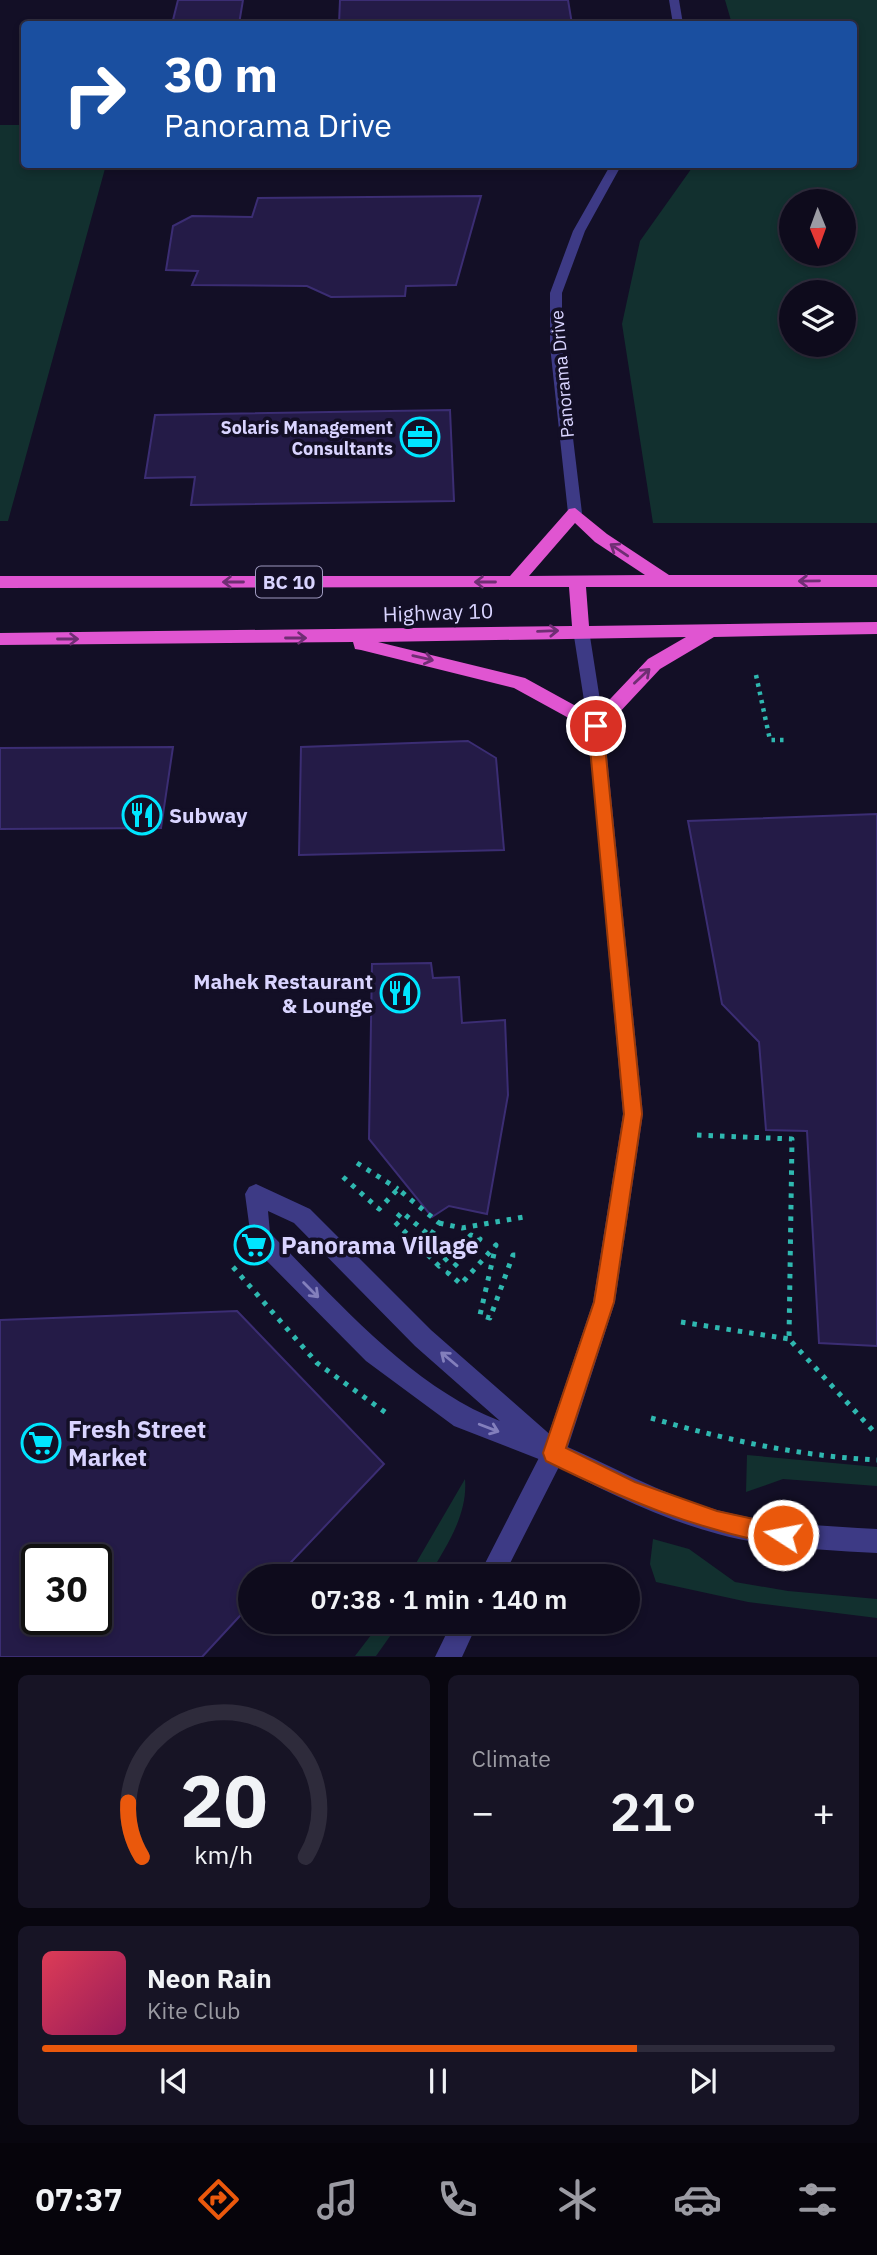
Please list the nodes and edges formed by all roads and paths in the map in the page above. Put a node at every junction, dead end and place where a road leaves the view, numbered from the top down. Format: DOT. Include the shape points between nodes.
graph roads {
  1 [pos="674,0"];
  2 [pos="678,21"];
  3 [pos="615,168"];
  4 [pos="575,513"];
  5 [pos="877,580"];
  6 [pos="0,582"];
  7 [pos="514,582"];
  8 [pos="577,582"];
  9 [pos="668,583"];
  10 [pos="877,628"];
  11 [pos="581,630"];
  12 [pos="712,630"];
  13 [pos="333,638"];
  14 [pos="0,639"];
  15 [pos="755,675"];
  16 [pos="596,726"];
  17 [pos="784,740"];
  18 [pos="697,1135"];
  19 [pos="357,1163"];
  20 [pos="343,1177"];
  21 [pos="398,1189"];
  22 [pos="529,1216"];
  23 [pos="439,1223"];
  24 [pos="521,1255"];
  25 [pos="233,1267"];
  26 [pos="681,1322"];
  27 [pos="789,1339"];
  28 [pos="389,1415"];
  29 [pos="651,1419"];
  30 [pos="877,1436"];
  31 [pos="554,1453"];
  32 [pos="877,1460"];
  33 [pos="877,1541"];
  34 [pos="497,1564"];
  35 [pos="460,1634"];
  36 [pos="448,1657"];
  1 -- 2 [label="street"];
  3 -- 4 [label="street, Panorama Drive" via="579,231 556,293 556,346"];
  4 -- 7 [label="highway"];
  9 -- 4 [label="highway, one-way" via="601,538"];
  5 -- 9 [label="highway, Highway 10 / BC 10, one-way"];
  7 -- 6 [label="highway, Highway 10 / BC 10, one-way"];
  7 -- 8 [label="highway, Highway 10 / BC 10"];
  8 -- 9 [label="highway, Highway 10 / BC 10"];
  8 -- 11 [label="highway"];
  10 -- 12 [label="highway, Highway 10"];
  11 -- 12 [label="highway, Highway 10"];
  13 -- 11 [label="highway, Highway 10, one-way"];
  11 -- 16 [label="street"];
  16 -- 12 [label="highway, one-way" via="654,664"];
  14 -- 13 [label="highway, Highway 10, one-way"];
  13 -- 16 [label="highway, one-way" via="519,683"];
  15 -- 17 [label="path" via="770,740"];
  16 -- 31 [label="street" via="633,1114 604,1302"];
  18 -- 27 [label="path" via="792,1139"];
  19 -- 21 [label="path"];
  20 -- 21 [label="path" via="379,1209"];
  21 -- 23 [label="path"];
  22 -- 23 [label="path" via="462,1228"];
  23 -- 24 [label="path" via="430,1236 402,1212 394,1221 439,1266 471,1235 480,1239 448,1273 461,1284 496,1245 480,1315 491,1318 513,1255"];
  25 -- 28 [label="path" via="317,1363"];
  26 -- 27 [label="path"];
  27 -- 30 [label="path"];
  29 -- 32 [label="path" via="748,1447"];
  31 -- 31 [label="street, one-way" via="423,1338 302,1216 256,1194 260,1238 374,1353 462,1418"];
  31 -- 33 [label="street" via="631,1492 717,1522 783,1535"];
  31 -- 34 [label="street"];
  35 -- 36 [label="street"];
}
